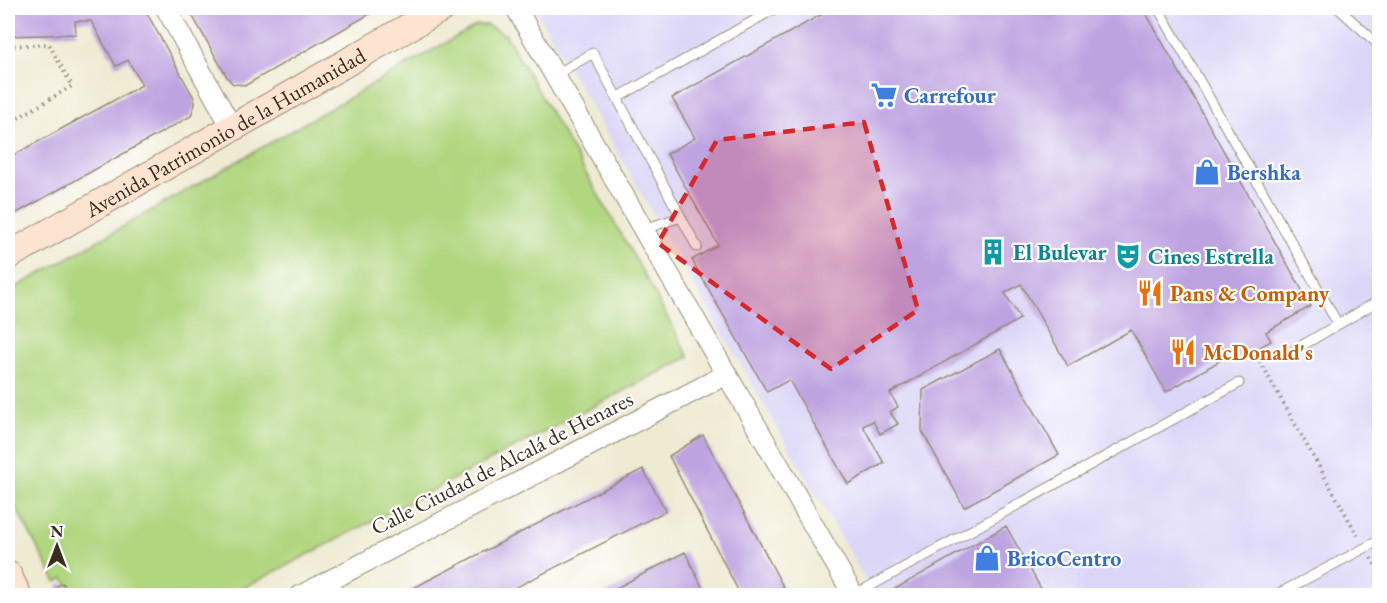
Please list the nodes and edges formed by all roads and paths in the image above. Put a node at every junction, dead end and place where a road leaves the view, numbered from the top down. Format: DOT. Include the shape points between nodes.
graph roads {
  1 [pos="166,8"];
  2 [pos="442,8"];
  3 [pos="516,8"];
  4 [pos="776,8"];
  5 [pos="1158,8"];
  6 [pos="1338,8"];
  7 [pos="8,46"];
  8 [pos="1380,46"];
  9 [pos="555,75"];
  10 [pos="617,98"];
  11 [pos="8,124"];
  12 [pos="232,128"];
  13 [pos="681,217"];
  14 [pos="644,229"];
  15 [pos="697,247"];
  16 [pos="8,256"];
  17 [pos="1380,300"];
  18 [pos="1338,324"];
  19 [pos="1296,349"];
  20 [pos="1254,351"];
  21 [pos="727,374"];
  22 [pos="1239,383"];
  23 [pos="1380,540"];
  24 [pos="1365,548"];
  25 [pos="1380,573"];
  26 [pos="8,575"];
  27 [pos="854,595"];
  28 [pos="18,596"];
  29 [pos="300,596"];
  30 [pos="1274,596"];
  1 -- 12 [label="street"];
  2 -- 12 [label="street, Avenida Patrimonio de la Humanidad"];
  3 -- 9 [label="street"];
  4 -- 10 [label="lane"];
  5 -- 18 [label="lane"];
  6 -- 8 [label="lane"];
  7 -- 11 [label="path" via="50,44 72,86"];
  9 -- 10 [label="lane" via="593,53"];
  9 -- 14 [label="street"];
  10 -- 13 [label="lane"];
  12 -- 16 [label="street, Avenida Patrimonio de la Humanidad"];
  13 -- 14 [label="lane"];
  13 -- 15 [label="lane"];
  14 -- 21 [label="street"];
  17 -- 18 [label="lane"];
  18 -- 19 [label="lane"];
  20 -- 24 [label="path"];
  21 -- 27 [label="street"];
  21 -- 29 [label="street, Calle Ciudad de Alcalá de Henares"];
  22 -- 27 [label="lane"];
  23 -- 24 [label="lane"];
  24 -- 25 [label="path"];
  24 -- 30 [label="lane"];
  26 -- 28 [label="street"];
}
